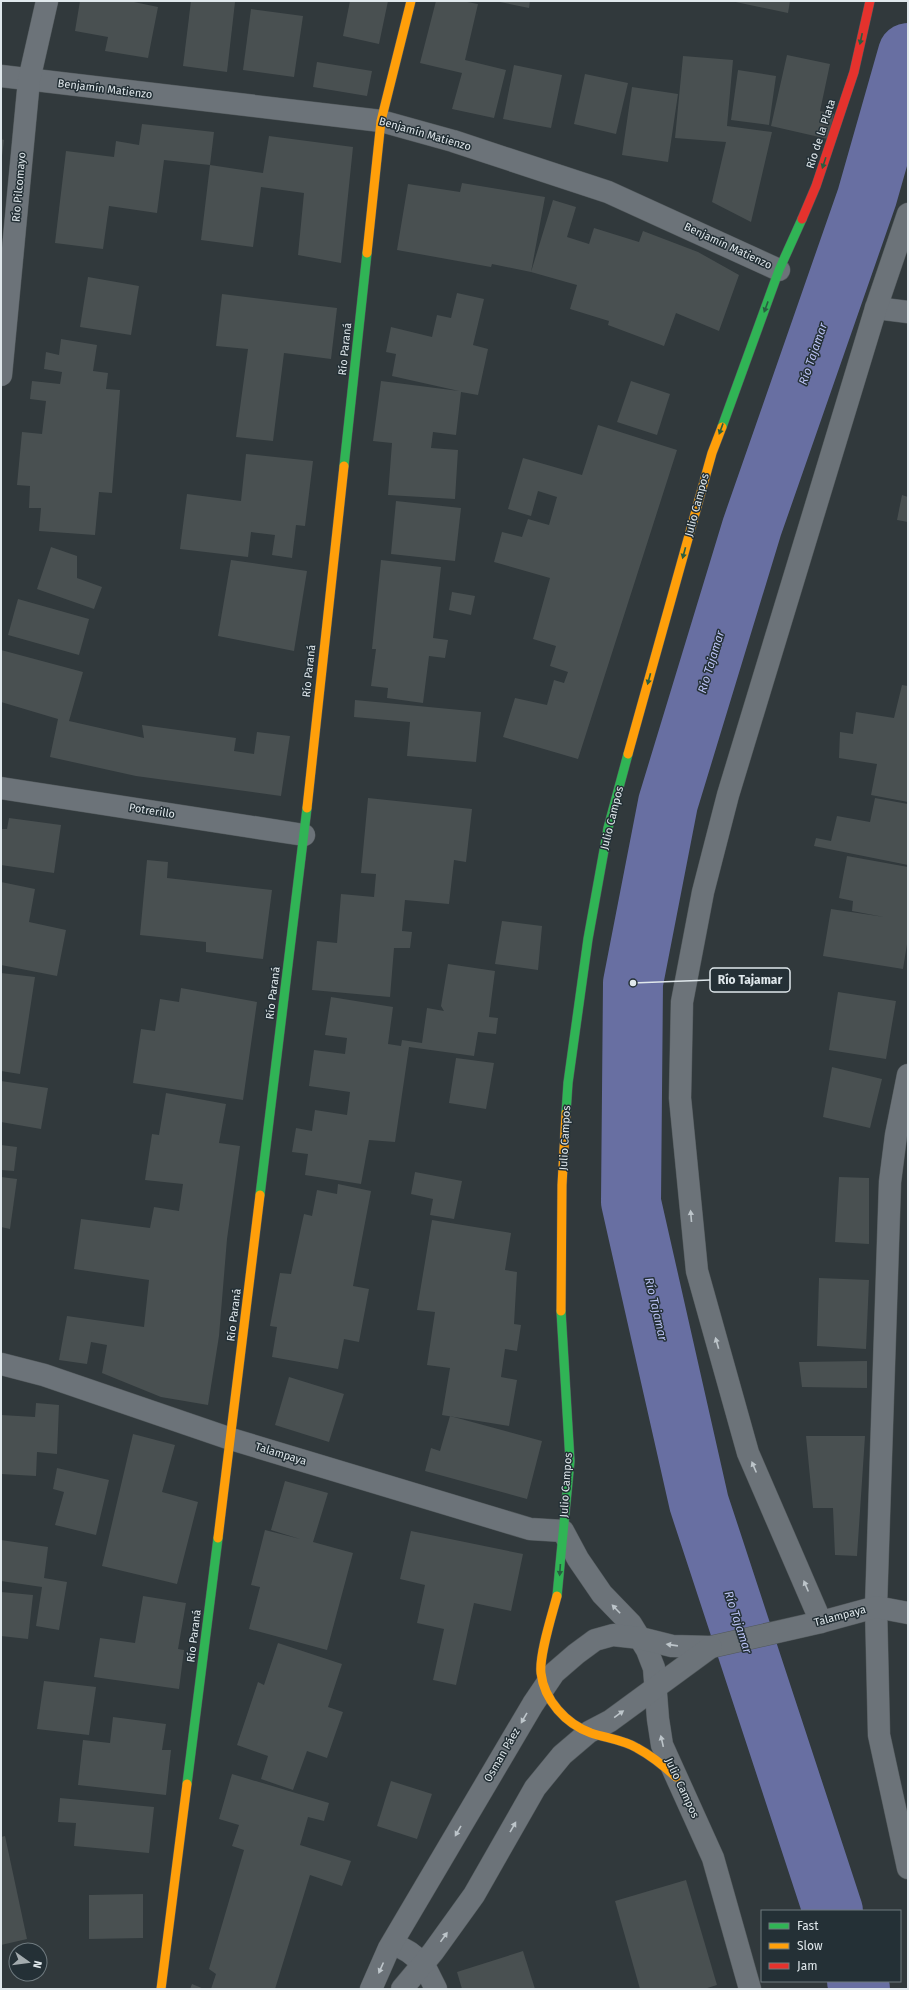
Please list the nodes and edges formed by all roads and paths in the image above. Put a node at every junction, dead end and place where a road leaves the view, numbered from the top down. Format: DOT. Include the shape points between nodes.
graph roads {
  1 [pos="47,1"];
  2 [pos="411,1"];
  3 [pos="870,1"];
  4 [pos="1,76"];
  5 [pos="29,80"];
  6 [pos="382,121"];
  7 [pos="908,214"];
  8 [pos="779,270"];
  9 [pos="876,308"];
  10 [pos="908,312"];
  11 [pos="1,375"];
  12 [pos="1,788"];
  13 [pos="304,835"];
  14 [pos="908,1075"];
  15 [pos="1,1364"];
  16 [pos="231,1439"];
  17 [pos="563,1531"];
  18 [pos="876,1607"];
  19 [pos="908,1613"];
  20 [pos="822,1622"];
  21 [pos="796,1628"];
  22 [pos="640,1638"];
  23 [pos="711,1647"];
  24 [pos="545,1686"];
  25 [pos="655,1687"];
  26 [pos="589,1732"];
  27 [pos="676,1777"];
  28 [pos="908,1868"];
  29 [pos="393,1943"];
  30 [pos="423,1963"];
  31 [pos="161,1989"];
  32 [pos="371,1989"];
  33 [pos="402,1989"];
  34 [pos="436,1989"];
  35 [pos="750,1989"];
  1 -- 5 [label="street, Río Pilcomayo"];
  2 -- 6 [label="street, Río Paraná"];
  3 -- 8 [label="street, Río de la Plata, one-way" via="854,72 819,178"];
  4 -- 5 [label="street, Benjamín Matienzo"];
  5 -- 6 [label="street, Benjamín Matienzo"];
  5 -- 11 [label="street, Río Pilcomayo"];
  6 -- 8 [label="street, Benjamín Matienzo" via="453,141 608,192"];
  6 -- 13 [label="street, Río Paraná"];
  7 -- 9 [label="street"];
  8 -- 17 [label="street, Julio Campos, one-way" via="712,453 608,828 588,939 568,1083 562,1185 561,1313 570,1461"];
  9 -- 10 [label="street"];
  20 -- 9 [label="street, one-way" via="748,1453 696,1271 680,1098 682,1002 703,892 728,795"];
  12 -- 13 [label="street, Potrerillo"];
  13 -- 16 [label="street, Río Paraná"];
  14 -- 18 [label="street" via="890,1182"];
  15 -- 16 [label="street, Talampaya" via="44,1374"];
  16 -- 17 [label="street, Talampaya" via="530,1530"];
  16 -- 31 [label="street, Río Paraná"];
  22 -- 17 [label="street, Julio Campos, one-way" via="631,1624 602,1594"];
  17 -- 24 [label="street, one-way" via="559,1587 541,1673"];
  18 -- 19 [label="street, Talampaya"];
  18 -- 20 [label="street, Talampaya"];
  18 -- 28 [label="street" via="879,1735"];
  20 -- 21 [label="street, Talampaya"];
  21 -- 23 [label="street, Osman Páez"];
  23 -- 22 [label="street, Osman Páez, one-way" via="672,1646"];
  22 -- 24 [label="street, Osman Páez" via="613,1635 595,1640 554,1673"];
  22 -- 25 [label="street, Julio Campos" via="654,1668"];
  23 -- 25 [label="street, Osman Páez"];
  24 -- 26 [label="street" via="549,1699 568,1720"];
  24 -- 29 [label="street, Osman Páez, one-way" via="532,1704"];
  26 -- 25 [label="street, Osman Páez, one-way" via="610,1722"];
  27 -- 25 [label="street, Julio Campos, one-way" via="662,1744"];
  26 -- 27 [label="street" via="636,1747"];
  30 -- 26 [label="street, Osman Páez, one-way" via="474,1895 535,1788 562,1755"];
  27 -- 35 [label="street, Julio Campos" via="714,1858"];
  29 -- 30 [label="street"];
  29 -- 32 [label="street, Osman Páez, one-way"];
  30 -- 33 [label="street, Osman Páez"];
  30 -- 34 [label="street"];
}
